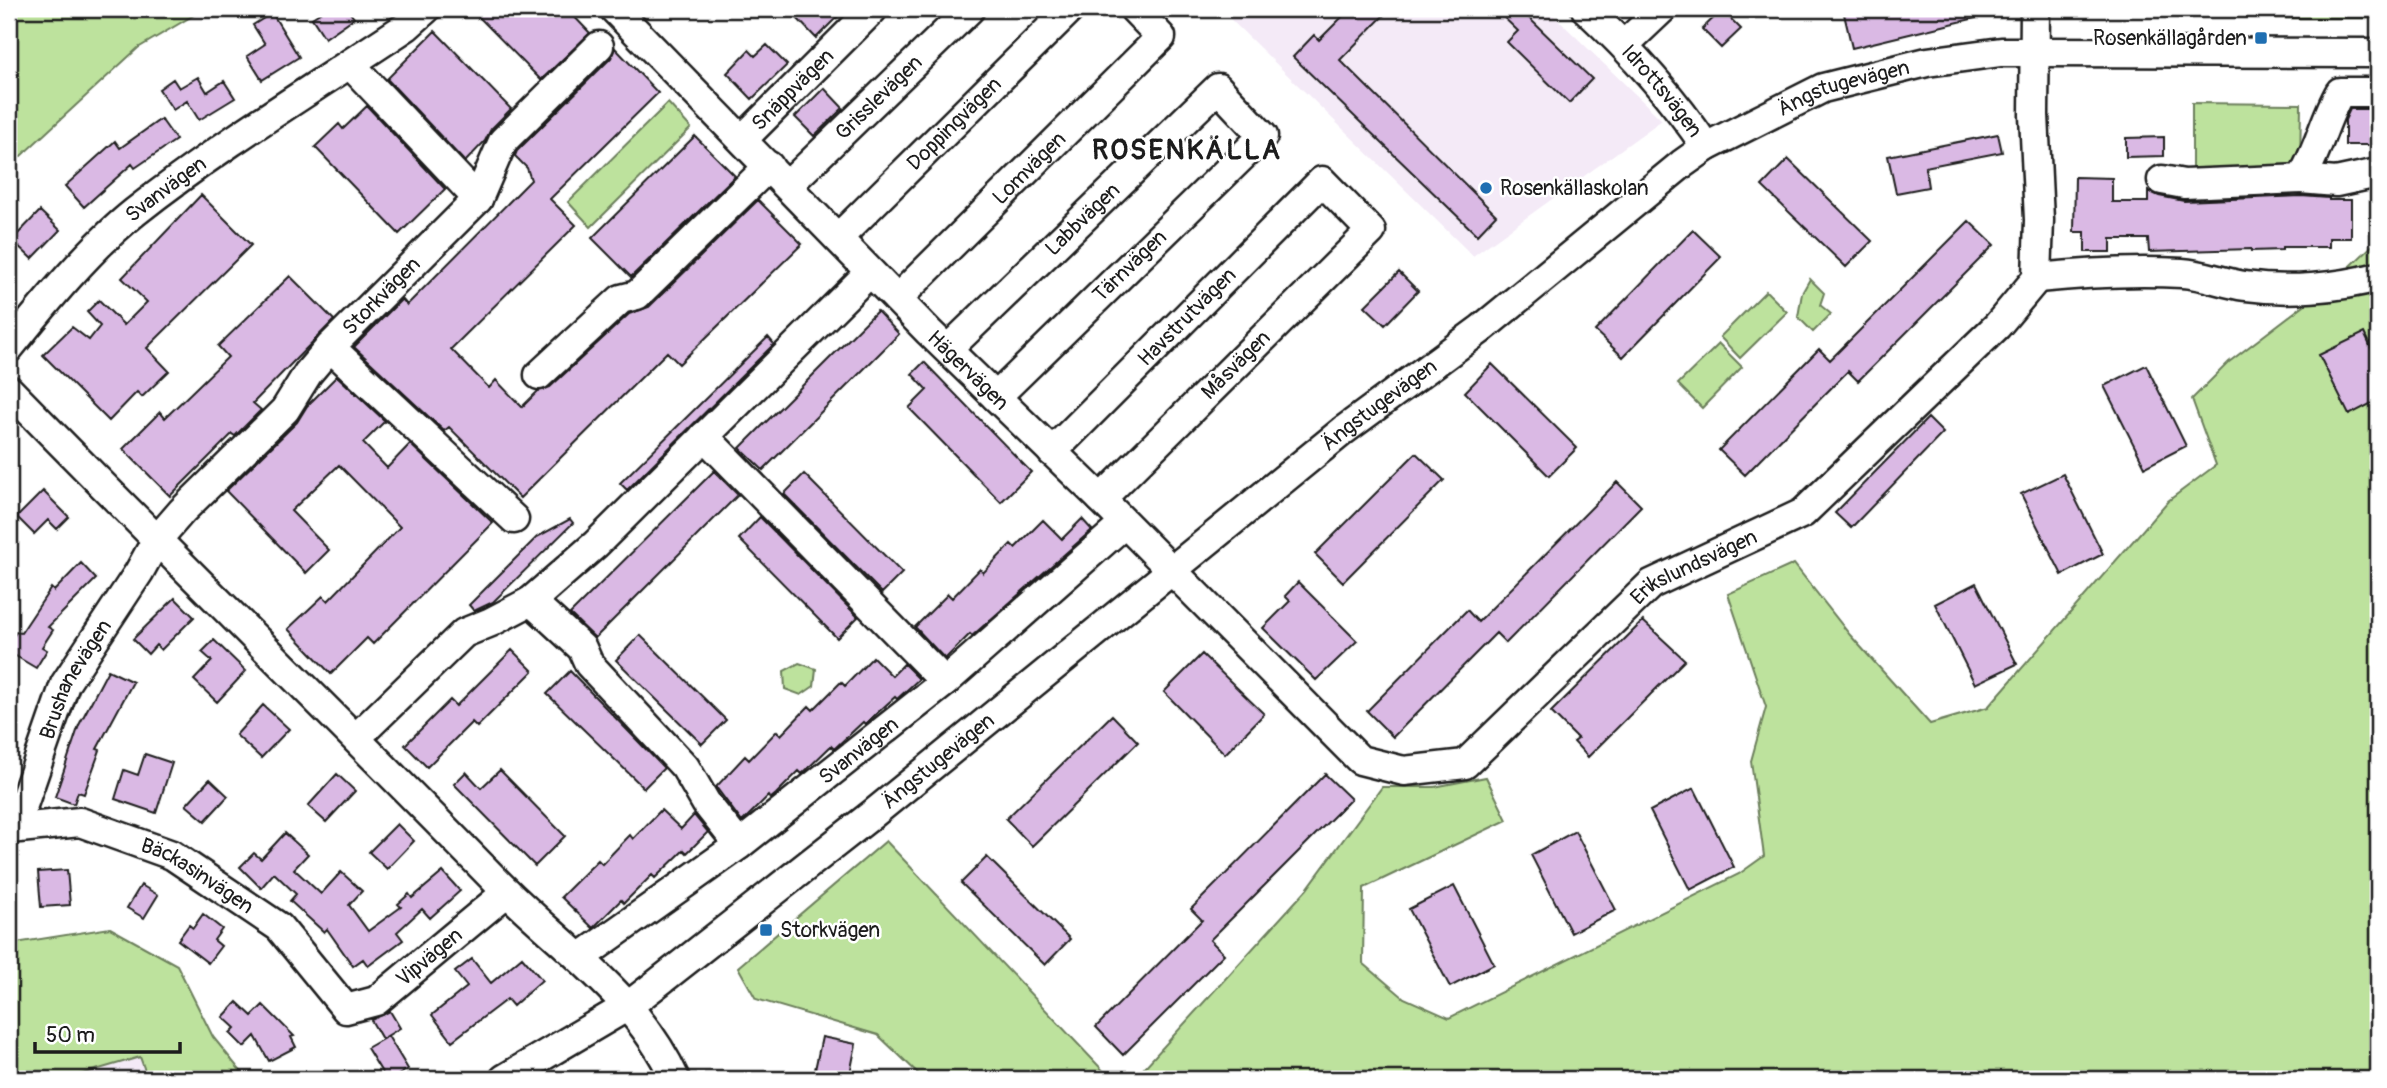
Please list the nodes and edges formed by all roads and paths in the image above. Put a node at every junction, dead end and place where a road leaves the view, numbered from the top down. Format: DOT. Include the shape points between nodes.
graph roads {
  1 [pos="426,9"];
  2 [pos="614,9"];
  3 [pos="873,9"];
  4 [pos="970,9"];
  5 [pos="1070,9"];
  6 [pos="1134,9"];
  7 [pos="1586,9"];
  8 [pos="1662,9"];
  9 [pos="2035,9"];
  10 [pos="1624,45"];
  11 [pos="599,46"];
  12 [pos="2035,52"];
  13 [pos="2378,52"];
  14 [pos="350,64"];
  15 [pos="1218,88"];
  16 [pos="2378,92"];
  17 [pos="743,139"];
  18 [pos="1706,147"];
  19 [pos="2378,173"];
  20 [pos="778,176"];
  21 [pos="2301,179"];
  22 [pos="2162,180"];
  23 [pos="1322,181"];
  24 [pos="478,199"];
  25 [pos="838,238"];
  26 [pos="870,272"];
  27 [pos="2378,277"];
  28 [pos="2037,278"];
  29 [pos="897,299"];
  30 [pos="330,346"];
  31 [pos="9,348"];
  32 [pos="948,349"];
  33 [pos="539,375"];
  34 [pos="9,390"];
  35 [pos="996,397"];
  36 [pos="704,436"];
  37 [pos="1052,452"];
  38 [pos="1101,499"];
  39 [pos="514,519"];
  40 [pos="1124,524"];
  41 [pos="156,541"];
  42 [pos="1170,571"];
  43 [pos="531,601"];
  44 [pos="945,682"];
  45 [pos="356,738"];
  46 [pos="12,829"];
  47 [pos="738,845"];
  48 [pos="507,892"];
  49 [pos="580,957"];
  50 [pos="628,1006"];
  51 [pos="346,1009"];
  52 [pos="505,1079"];
  53 [pos="675,1079"];
  1 -- 14 [label="street, Svanvägen"];
  2 -- 17 [label="street, Hägervägen"];
  3 -- 17 [label="street, Snäppvägen"];
  4 -- 20 [label="street, Grisslevägen"];
  5 -- 25 [label="street, Doppingvägen"];
  6 -- 29 [label="street, Lomvägen" via="1161,37"];
  7 -- 10 [label="street, Idrottsvägen"];
  8 -- 10 [label="street"];
  9 -- 12 [label="street"];
  10 -- 18 [label="street, Idrottsvägen"];
  11 -- 24 [label="street, Storkvägen" via="503,141"];
  12 -- 13 [label="street, Ängstugevägen"];
  12 -- 18 [label="street, Ängstugevägen" via="1927,62 1823,88"];
  12 -- 28 [label="street"];
  14 -- 24 [label="street"];
  14 -- 31 [label="street, Svanvägen" via="133,214 80,265"];
  15 -- 32 [label="street, Labbvägen"];
  15 -- 35 [label="street, Tärnvägen" via="1263,136"];
  16 -- 21 [label="street" via="2340,92"];
  17 -- 20 [label="street, Hägervägen"];
  18 -- 42 [label="street, Ängstugevägen"];
  19 -- 21 [label="street" via="2336,182"];
  20 -- 25 [label="street, Hägervägen"];
  20 -- 33 [label="street" via="637,295 621,299"];
  21 -- 22 [label="street" via="2185,184"];
  23 -- 37 [label="street, Havstrutvägen"];
  23 -- 38 [label="street, Måsvägen" via="1371,231"];
  24 -- 30 [label="street, Storkvägen"];
  25 -- 26 [label="street, Hägervägen"];
  26 -- 29 [label="street, Hägervägen"];
  26 -- 36 [label="street"];
  27 -- 28 [label="street" via="2351,284 2287,288 2245,286 2184,273 2102,271"];
  28 -- 42 [label="street, Erikslundsvägen" via="1997,326 1803,513 1651,584 1465,764 1404,771 1360,760"];
  29 -- 32 [label="street, Hägervägen"];
  30 -- 39 [label="street"];
  30 -- 41 [label="street, Storkvägen" via="285,410"];
  32 -- 35 [label="street, Hägervägen"];
  34 -- 41 [label="street"];
  35 -- 37 [label="street, Hägervägen"];
  36 -- 43 [label="street" via="596,544"];
  36 -- 44 [label="street"];
  37 -- 38 [label="street, Hägervägen"];
  38 -- 40 [label="street, Hägervägen"];
  40 -- 42 [label="street, Hägervägen"];
  40 -- 44 [label="street, Svanvägen"];
  41 -- 45 [label="street"];
  41 -- 46 [label="street, Brushanevägen" via="65,684"];
  42 -- 50 [label="street, Ängstugevägen"];
  43 -- 45 [label="street" via="464,633"];
  43 -- 47 [label="street" via="582,648 589,664 685,766"];
  44 -- 47 [label="street, Svanvägen"];
  45 -- 48 [label="street"];
  46 -- 51 [label="street, Bäckasinvägen" via="80,822 172,855 279,927"];
  47 -- 49 [label="street, Svanvägen"];
  48 -- 49 [label="street"];
  48 -- 51 [label="street, Vipvägen" via="376,1001"];
  49 -- 50 [label="street"];
  50 -- 52 [label="street, Ängstugevägen"];
  50 -- 53 [label="street" via="664,1055"];
}
